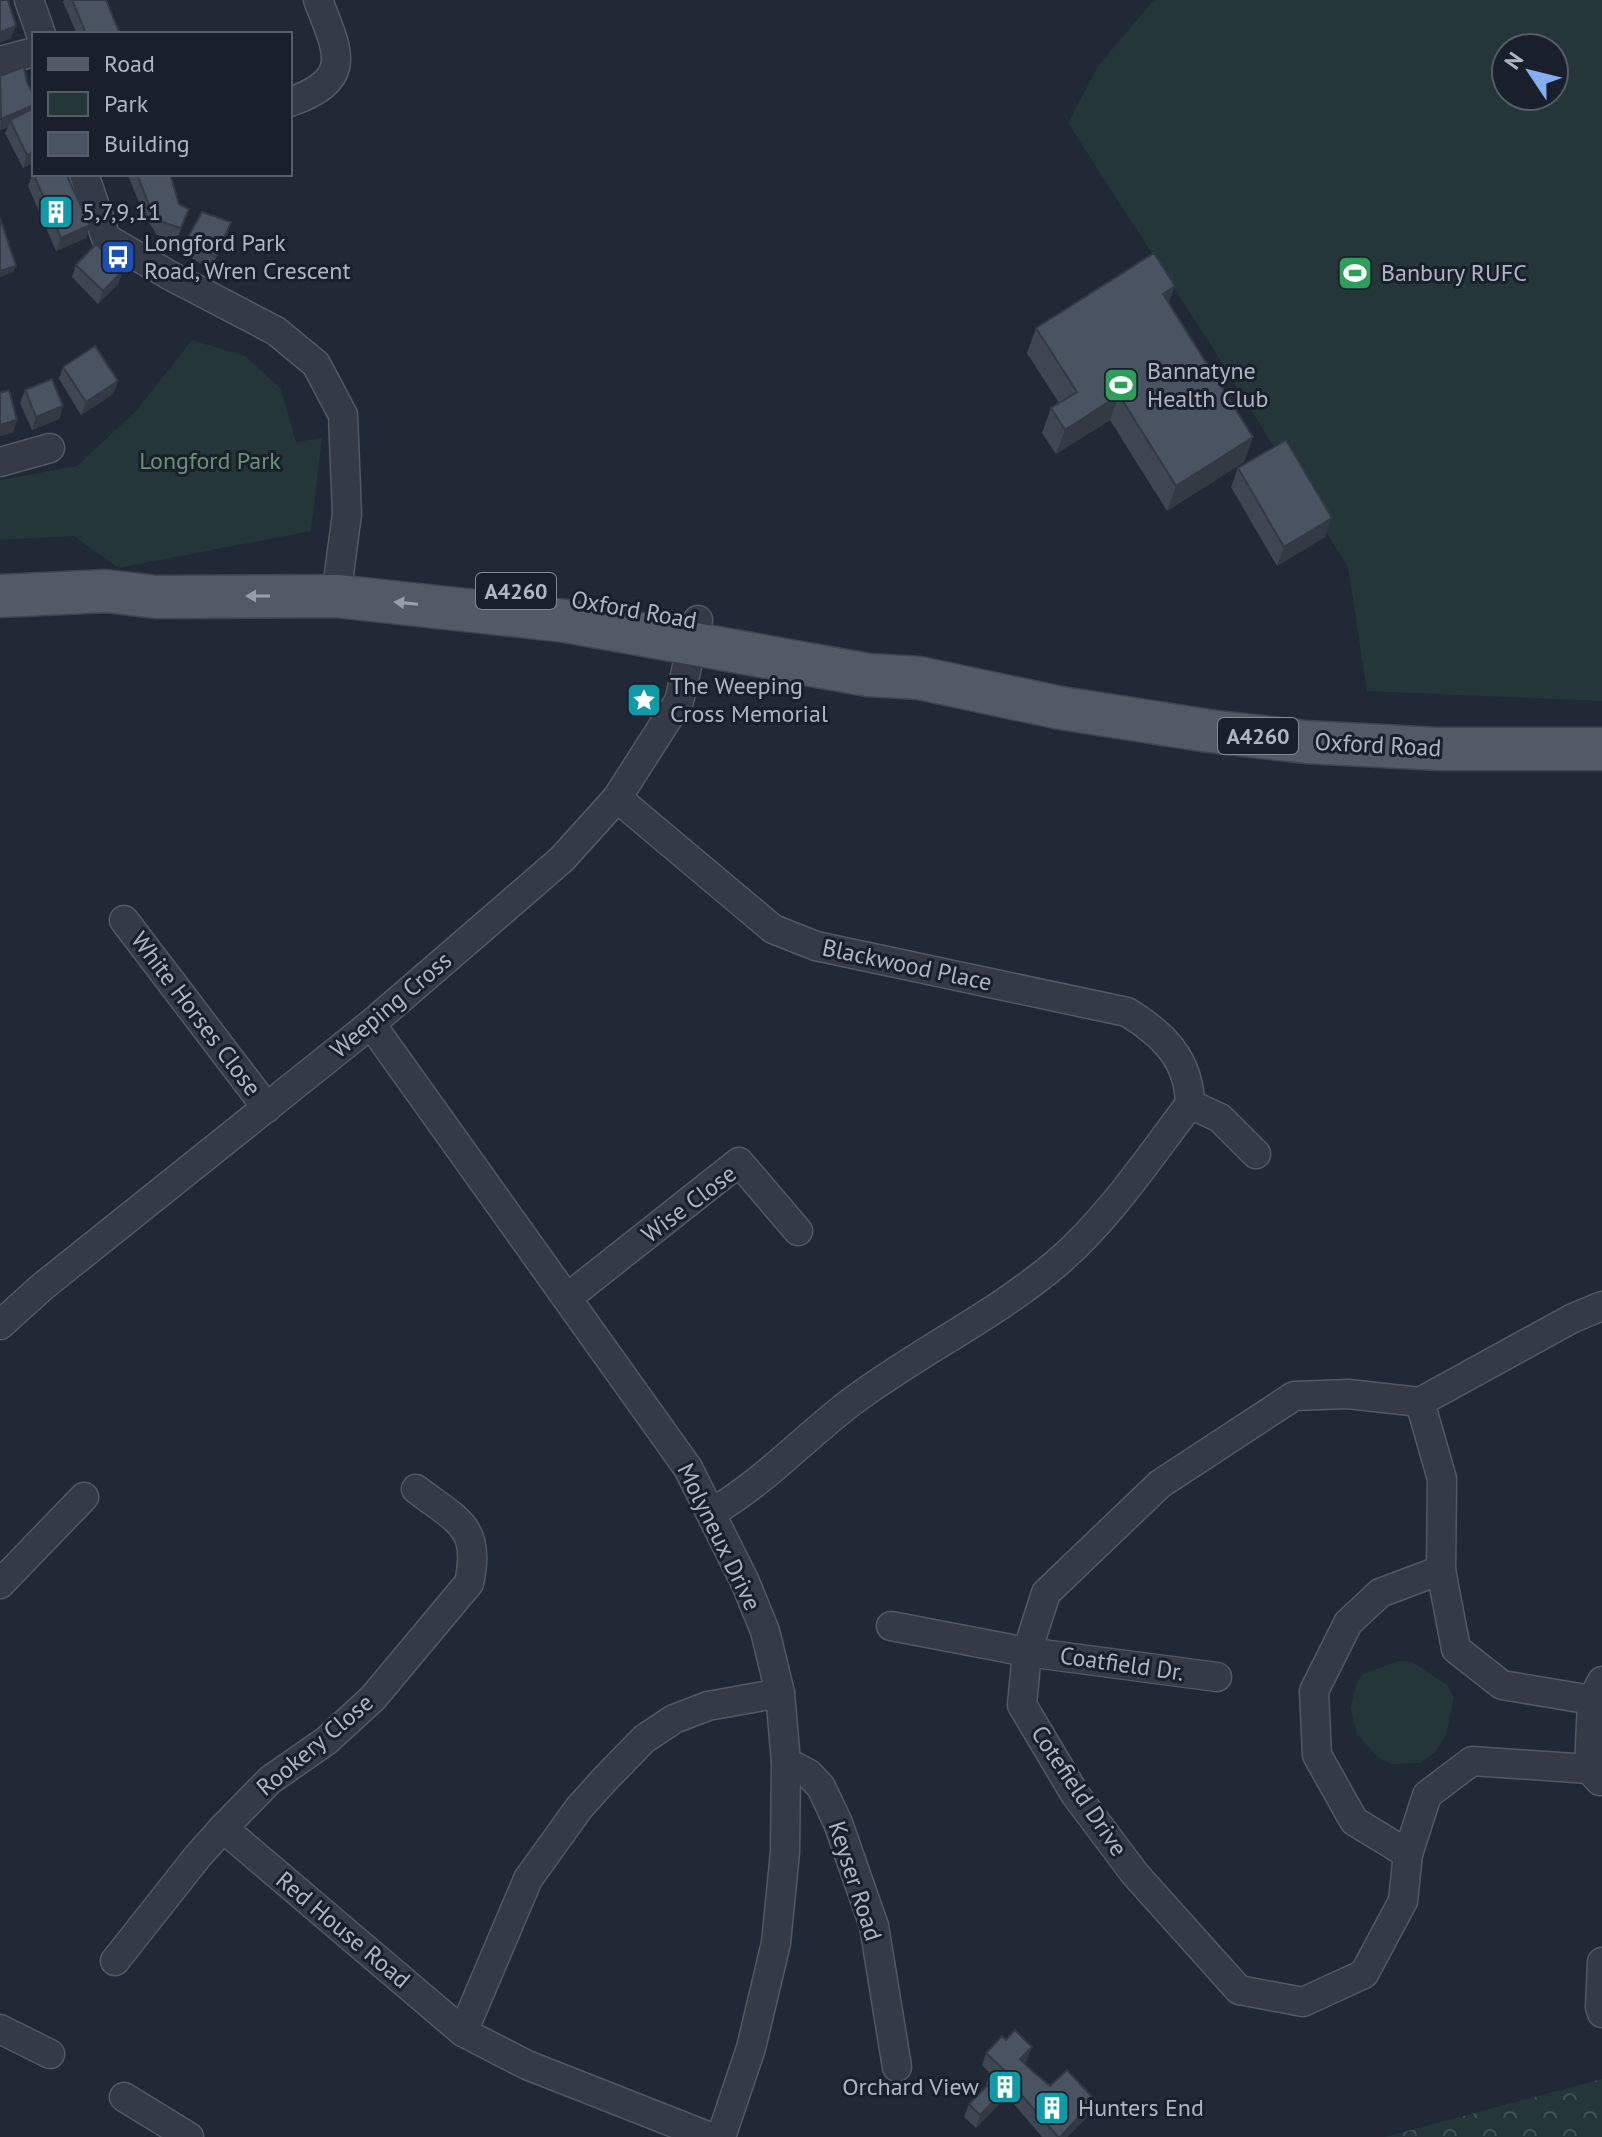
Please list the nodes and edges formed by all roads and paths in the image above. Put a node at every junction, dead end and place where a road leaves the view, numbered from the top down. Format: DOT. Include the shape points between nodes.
graph roads {
  1 [pos="29,0"];
  2 [pos="318,0"];
  3 [pos="40,32"];
  4 [pos="32,53"];
  5 [pos="0,61"];
  6 [pos="292,101"];
  7 [pos="86,176"];
  8 [pos="50,448"];
  9 [pos="0,462"];
  10 [pos="339,582"];
  11 [pos="0,596"];
  12 [pos="695,632"];
  13 [pos="1602,749"];
  14 [pos="617,798"];
  15 [pos="124,920"];
  16 [pos="371,1024"];
  17 [pos="1190,1104"];
  18 [pos="267,1108"];
  19 [pos="1256,1154"];
  20 [pos="798,1231"];
  21 [pos="567,1298"];
  22 [pos="1602,1306"];
  23 [pos="0,1325"];
  24 [pos="1420,1402"];
  25 [pos="416,1489"];
  26 [pos="84,1497"];
  27 [pos="711,1513"];
  28 [pos="5,1570"];
  29 [pos="1441,1570"];
  30 [pos="891,1626"];
  31 [pos="1027,1652"];
  32 [pos="1217,1677"];
  33 [pos="1597,1690"];
  34 [pos="780,1693"];
  35 [pos="786,1762"];
  36 [pos="1596,1776"];
  37 [pos="223,1828"];
  38 [pos="1408,1854"];
  39 [pos="115,1961"];
  40 [pos="1602,1962"];
  41 [pos="1602,2013"];
  42 [pos="0,2029"];
  43 [pos="463,2032"];
  44 [pos="50,2054"];
  45 [pos="897,2067"];
  46 [pos="124,2097"];
  47 [pos="189,2137"];
  48 [pos="710,2137"];
  49 [pos="721,2137"];
  1 -- 3 [label="street"];
  2 -- 6 [label="street" via="338,51 333,77 314,93"];
  4 -- 5 [label="street"];
  7 -- 10 [label="street" via="106,238 276,331 316,364 343,415 347,514"];
  8 -- 9 [label="street"];
  10 -- 11 [label="main road, Oxford Road / A4260" via="168,570 106,591"];
  10 -- 12 [label="main road, Oxford Road / A4260" via="566,621"];
  12 -- 13 [label="main road, Oxford Road / A4260" via="757,635 873,656 919,678 1209,731 1439,749"];
  12 -- 14 [label="street, Weeping Cross" via="679,701"];
  14 -- 16 [label="street, Weeping Cross" via="562,859"];
  14 -- 17 [label="street, Blackwood Place" via="773,929 816,946 1127,1012 1152,1027 1175,1053 1189,1084"];
  15 -- 18 [label="street, White Horses Close"];
  16 -- 18 [label="street, Weeping Cross"];
  16 -- 21 [label="street, Molyneux Drive"];
  17 -- 19 [label="street" via="1220,1118"];
  17 -- 27 [label="street" via="1108,1213 1057,1262 849,1404 762,1479"];
  18 -- 23 [label="street, Weeping Cross"];
  20 -- 21 [label="street, Wise Close" via="739,1162"];
  21 -- 27 [label="street, Molyneux Drive" via="688,1468"];
  22 -- 24 [label="street"];
  24 -- 29 [label="street" via="1442,1479"];
  24 -- 31 [label="street, Cotefield Drive" via="1348,1394 1294,1396 1160,1484 1046,1593"];
  25 -- 37 [label="street, Rookery Close" via="465,1527 473,1544 469,1583 373,1698 326,1741 270,1780"];
  26 -- 28 [label="street"];
  27 -- 34 [label="street, Molyneux Drive" via="765,1631"];
  29 -- 33 [label="street" via="1456,1649 1502,1685"];
  29 -- 38 [label="street" via="1380,1593 1348,1623 1314,1691 1317,1755 1354,1821"];
  30 -- 31 [label="street, Coatfield Dr."];
  31 -- 32 [label="street, Coatfield Dr."];
  31 -- 38 [label="street, Cotefield Drive" via="1022,1705 1075,1794 1135,1874 1239,1990 1303,2002 1364,1974 1403,1901"];
  33 -- 36 [label="street"];
  34 -- 35 [label="street, Molyneux Drive"];
  34 -- 43 [label="street" via="708,1706 674,1719 644,1739 606,1778 528,1879"];
  35 -- 45 [label="street, Keyser Road" via="821,1787 838,1823 874,1926"];
  35 -- 49 [label="street, Molyneux Drive" via="776,1943 751,2048"];
  36 -- 38 [label="street, Cotefield Drive" via="1472,1761 1427,1795"];
  37 -- 39 [label="street, Rookery Close"];
  37 -- 43 [label="street, Red House Road"];
  40 -- 41 [label="street"];
  42 -- 44 [label="street"];
  43 -- 48 [label="street, Red House Road" via="527,2065"];
  46 -- 47 [label="street"];
}
